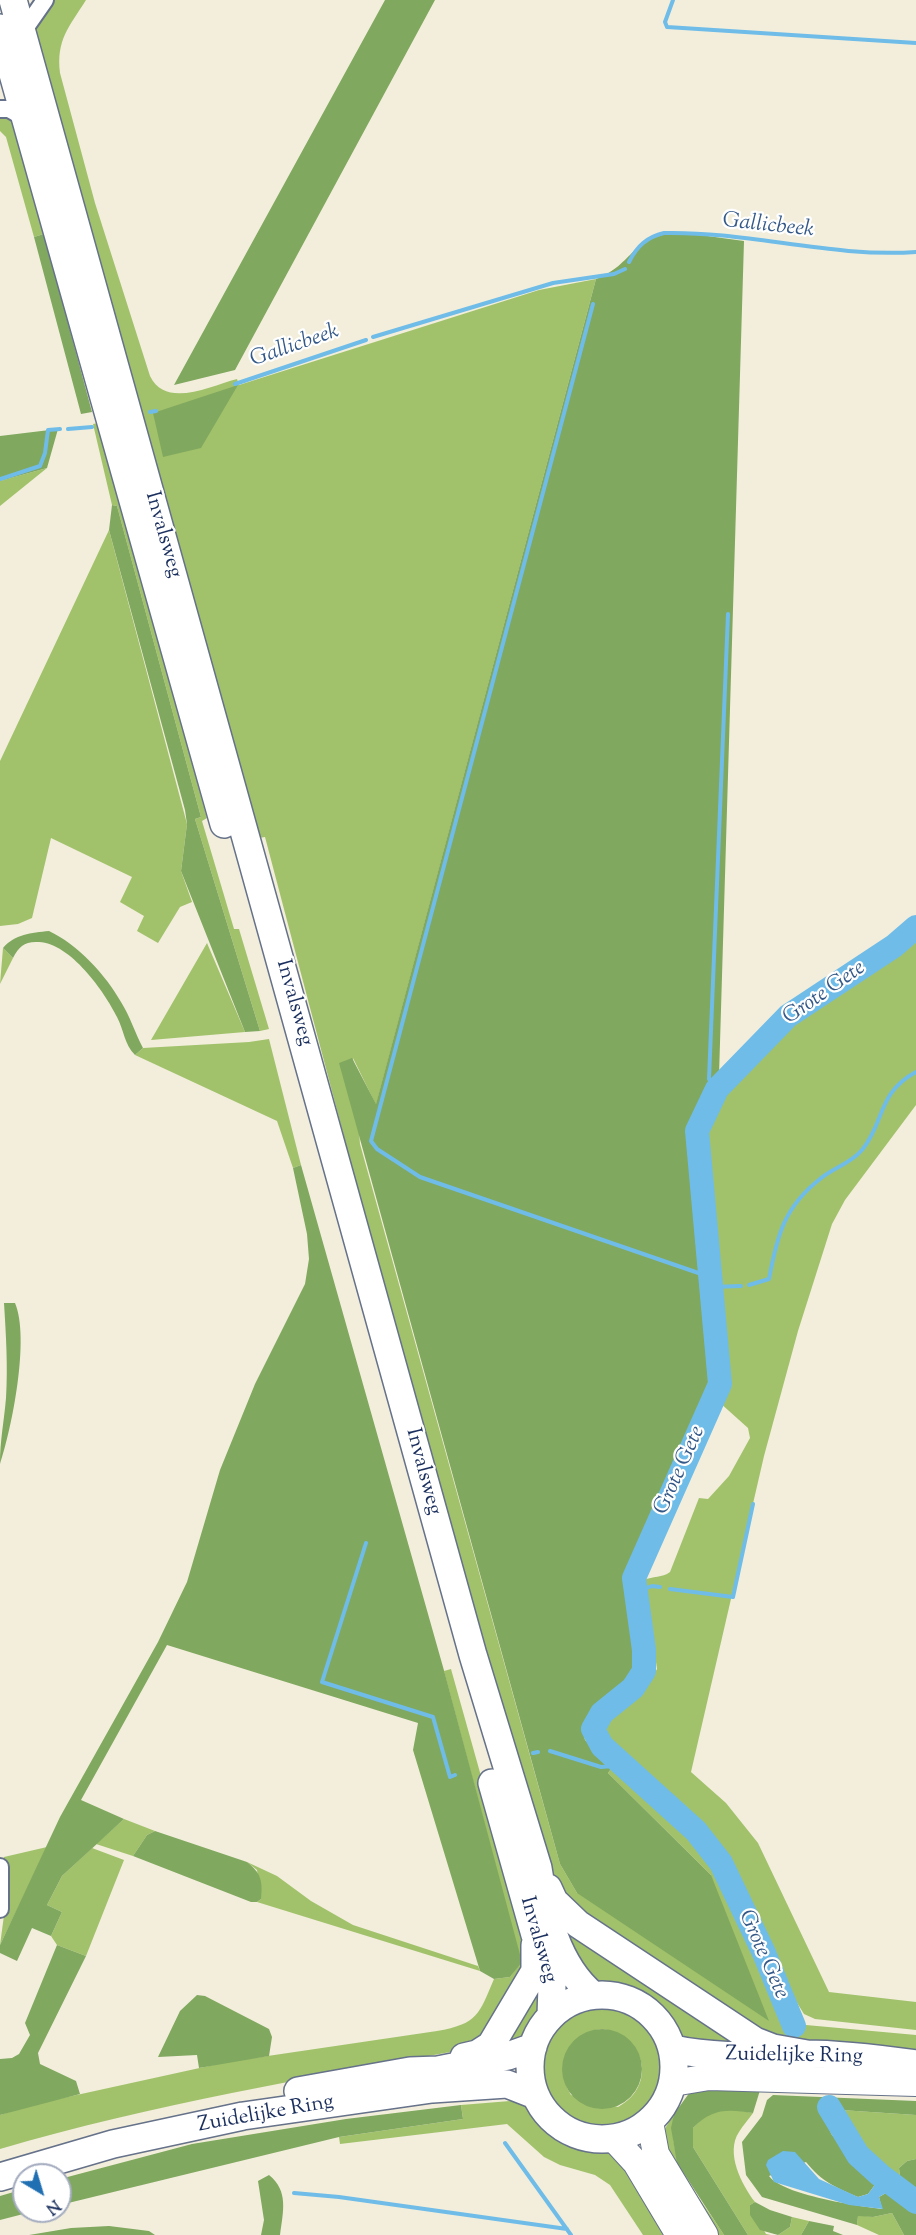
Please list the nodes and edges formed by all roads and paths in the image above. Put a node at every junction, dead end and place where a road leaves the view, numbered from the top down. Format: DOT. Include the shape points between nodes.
graph roads {
  1 [pos="13,0"];
  2 [pos="45,0"];
  3 [pos="7,45"];
  4 [pos="0,109"];
  5 [pos="25,118"];
  6 [pos="0,1867"];
  7 [pos="538,1868"];
  8 [pos="0,1909"];
  9 [pos="535,1935"];
  10 [pos="594,1995"];
  11 [pos="551,2016"];
  12 [pos="532,2048"];
  13 [pos="673,2049"];
  14 [pos="807,2054"];
  15 [pos="916,2064"];
  16 [pos="410,2071"];
  17 [pos="673,2083"];
  18 [pos="916,2083"];
  19 [pos="535,2095"];
  20 [pos="650,2122"];
  21 [pos="614,2139"];
  22 [pos="0,2162"];
  23 [pos="0,2177"];
  24 [pos="679,2235"];
  25 [pos="705,2235"];
  1 -- 3 [label="highway, Invalsweg"];
  2 -- 3 [label="street"];
  3 -- 5 [label="highway, Invalsweg"];
  3 -- 7 [label="highway, Invalsweg"];
  4 -- 5 [label="street"];
  5 -- 9 [label="highway, Invalsweg"];
  6 -- 8 [label="street"];
  7 -- 10 [label="highway, Invalsweg" via="566,1965"];
  7 -- 14 [label="highway" via="554,1901 578,1924 755,2041"];
  9 -- 11 [label="highway, Invalsweg" via="552,1985"];
  9 -- 16 [label="highway" via="535,1971 491,2045 477,2054"];
  10 -- 11 [label="highway, Invalsweg" via="571,2002"];
  10 -- 13 [label="highway, Invalsweg" via="612,1995 641,2006 660,2022"];
  11 -- 12 [label="highway, Invalsweg"];
  12 -- 16 [label="highway, Zuidelijke Ring" via="438,2070"];
  12 -- 19 [label="highway, Invalsweg" via="530,2073"];
  13 -- 14 [label="highway, Zuidelijke Ring" via="702,2055"];
  13 -- 17 [label="highway, Invalsweg"];
  14 -- 15 [label="highway, Zuidelijke Ring"];
  16 -- 22 [label="highway, Zuidelijke Ring" via="110,2130"];
  17 -- 18 [label="main road, Zuidelijke Ring" via="709,2078"];
  17 -- 20 [label="highway, Invalsweg" via="668,2098"];
  19 -- 21 [label="highway, Invalsweg" via="551,2119 571,2133 596,2140"];
  19 -- 23 [label="highway, Zuidelijke Ring" via="507,2084 243,2116 113,2145"];
  20 -- 21 [label="highway, Invalsweg"];
  20 -- 25 [label="main road" via="656,2154"];
  21 -- 24 [label="main road" via="636,2163"];
}
